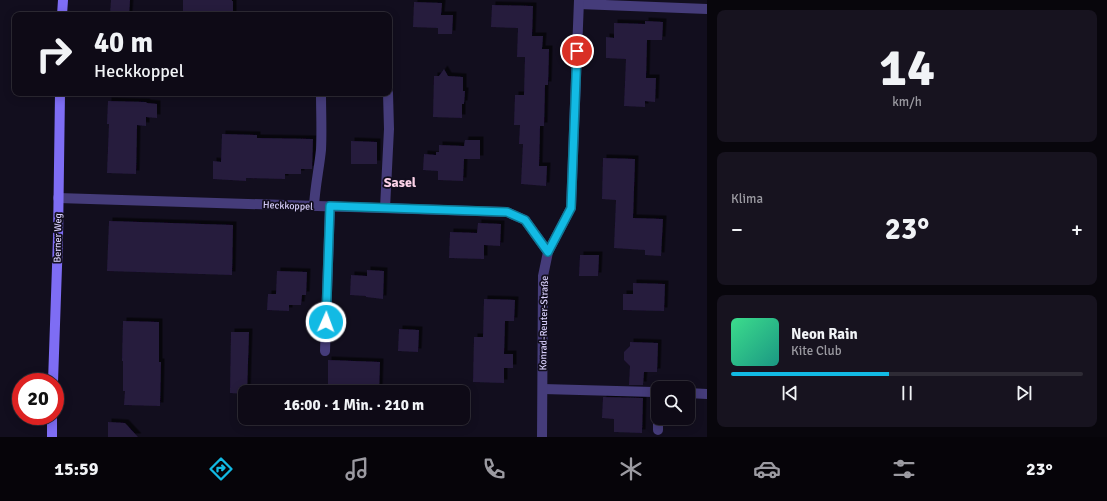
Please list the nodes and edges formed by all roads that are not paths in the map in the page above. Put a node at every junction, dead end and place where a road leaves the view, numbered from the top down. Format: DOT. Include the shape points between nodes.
graph roads {
  1 [pos="62,0"];
  2 [pos="579,2"];
  3 [pos="707,9"];
  4 [pos="62,12"];
  5 [pos="60,96"];
  6 [pos="322,96"];
  7 [pos="388,96"];
  8 [pos="58,198"];
  9 [pos="314,206"];
  10 [pos="330,206"];
  11 [pos="385,208"];
  12 [pos="548,252"];
  13 [pos="325,351"];
  14 [pos="53,373"];
  15 [pos="543,389"];
  16 [pos="651,393"];
  17 [pos="695,393"];
  18 [pos="707,394"];
  19 [pos="52,425"];
  20 [pos="658,425"];
  21 [pos="658,430"];
  22 [pos="52,437"];
  23 [pos="542,437"];
  1 -- 4 [label="street"];
  2 -- 3 [label="street"];
  2 -- 12 [label="street, Konrad-Reuter-Straße" via="571,208"];
  5 -- 8 [label="street, Berner Weg"];
  6 -- 9 [label="street" via="321,147"];
  7 -- 11 [label="street"];
  8 -- 9 [label="street, Heckkoppel"];
  8 -- 14 [label="street, Berner Weg"];
  9 -- 10 [label="street, Heckkoppel"];
  10 -- 11 [label="street, Heckkoppel"];
  10 -- 13 [label="street"];
  11 -- 12 [label="street, Heckkoppel" via="507,212 525,220"];
  12 -- 15 [label="street, Konrad-Reuter-Straße" via="543,276"];
  15 -- 16 [label="street"];
  15 -- 23 [label="street, Konrad-Reuter-Straße"];
  17 -- 18 [label="street"];
  19 -- 22 [label="street"];
  20 -- 21 [label="street"];
}
